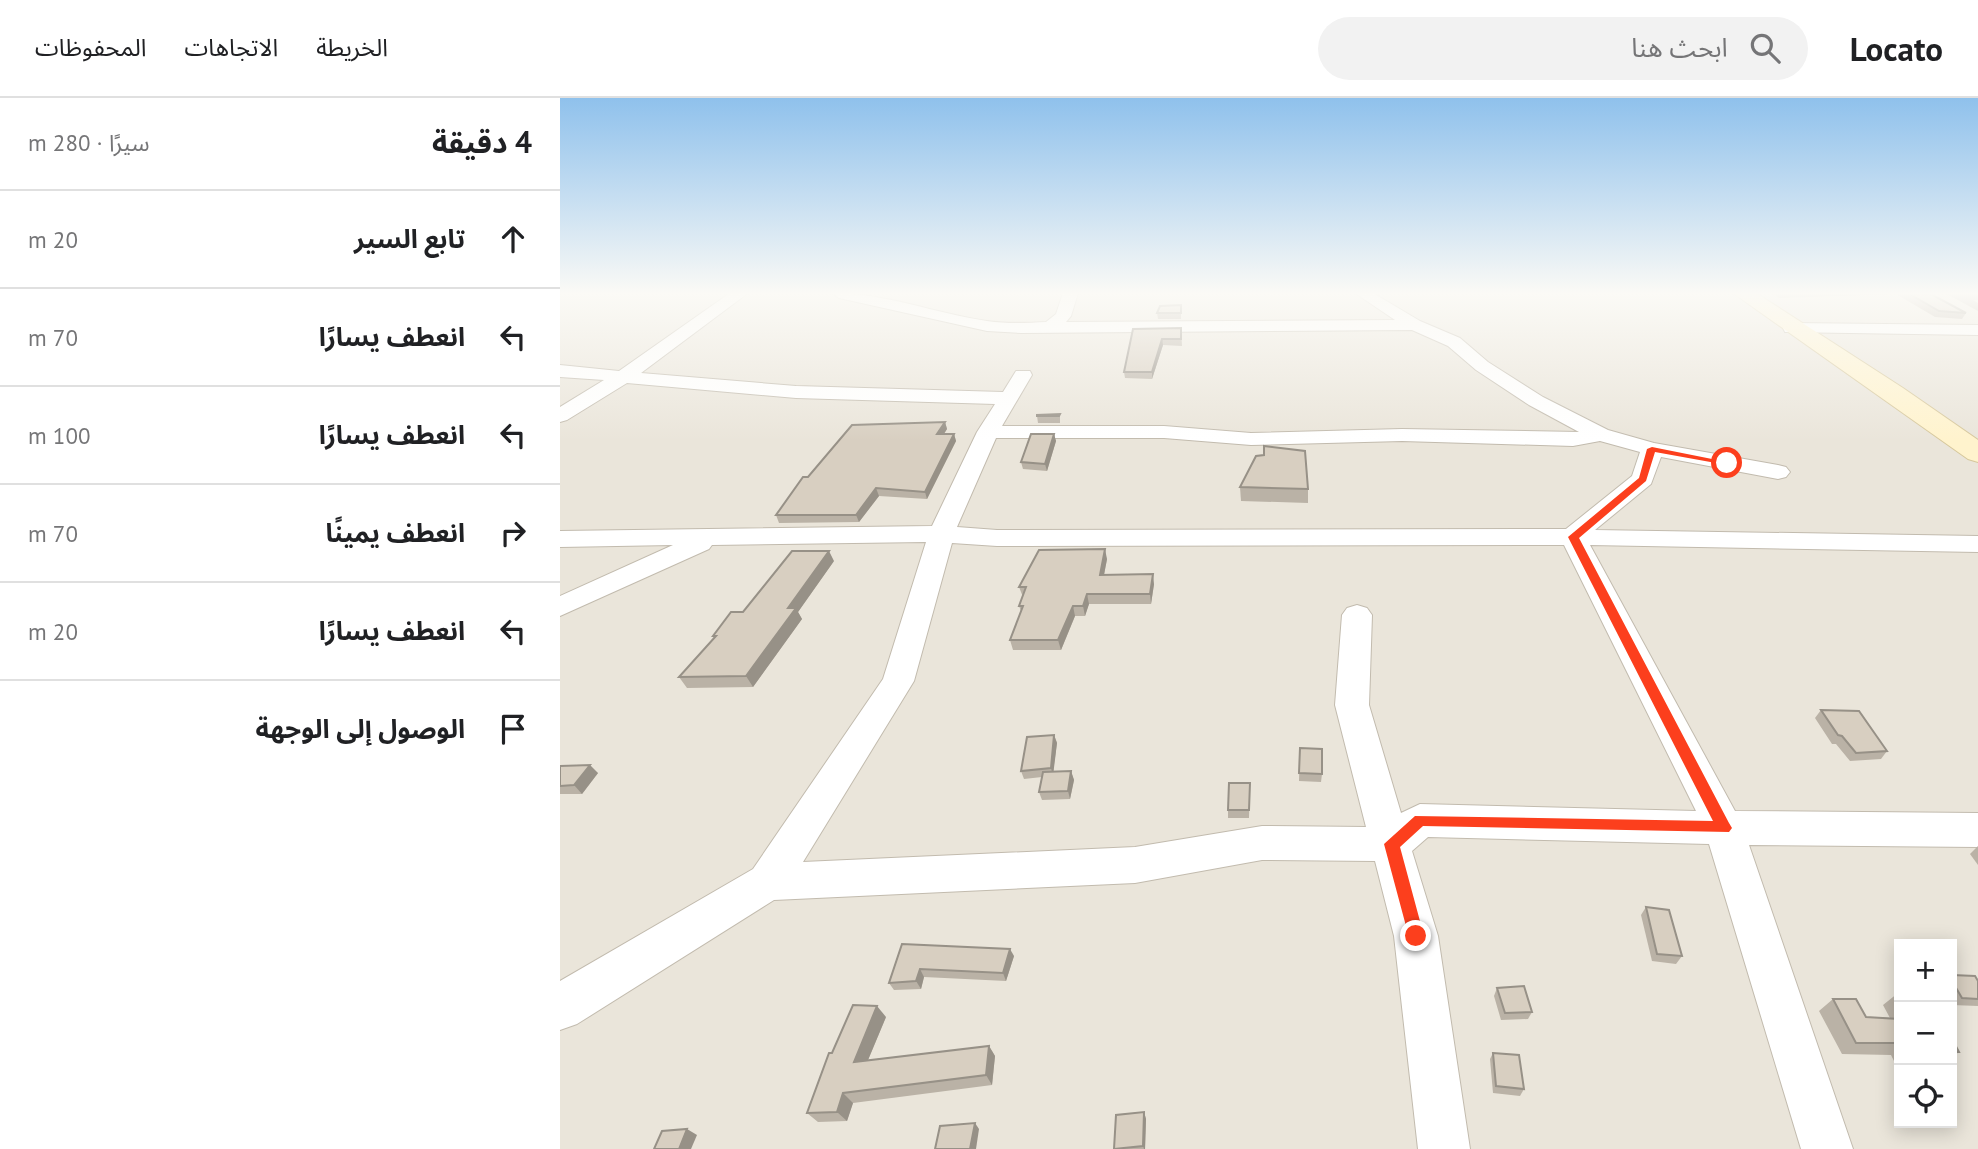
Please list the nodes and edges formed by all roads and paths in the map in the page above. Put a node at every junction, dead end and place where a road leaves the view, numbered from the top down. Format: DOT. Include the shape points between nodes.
graph roads {
  1 [pos="672,342"];
  2 [pos="1454,342"];
  3 [pos="1813,342"];
  4 [pos="560,371"];
  5 [pos="1023,374"];
  6 [pos="624,376"];
  7 [pos="1009,398"];
  8 [pos="560,416"];
  9 [pos="988,432"];
  10 [pos="1600,435"];
  11 [pos="1652,449"];
  12 [pos="1978,453"];
  13 [pos="1778,472"];
  14 [pos="941,534"];
  15 [pos="1573,537"];
  16 [pos="709,538"];
  17 [pos="560,539"];
  18 [pos="1978,544"];
  19 [pos="560,607"];
  20 [pos="1357,615"];
  21 [pos="1724,828"];
  22 [pos="1978,830"];
  23 [pos="1392,844"];
  24 [pos="768,882"];
  25 [pos="560,1007"];
  26 [pos="1444,1149"];
  27 [pos="1827,1149"];
  1 -- 6 [label="street"];
  2 -- 10 [label="street" via="1536,401"];
  3 -- 12 [label="main road"];
  4 -- 6 [label="street"];
  5 -- 7 [label="street"];
  6 -- 7 [label="street" via="796,392"];
  6 -- 8 [label="street"];
  7 -- 9 [label="street"];
  9 -- 10 [label="street" via="1164,432 1251,439 1402,435 1573,440"];
  9 -- 14 [label="street"];
  10 -- 11 [label="street"];
  11 -- 13 [label="street"];
  11 -- 15 [label="street" via="1643,479"];
  14 -- 15 [label="street" via="997,538"];
  14 -- 16 [label="street"];
  14 -- 24 [label="street" via="898,681"];
  15 -- 18 [label="street"];
  15 -- 21 [label="street"];
  16 -- 17 [label="street"];
  16 -- 19 [label="street"];
  20 -- 23 [label="street" via="1352,705"];
  21 -- 22 [label="street"];
  21 -- 23 [label="street" via="1420,820"];
  21 -- 27 [label="street"];
  23 -- 24 [label="street" via="1262,843 1135,865"];
  23 -- 26 [label="street" via="1416,936"];
  24 -- 25 [label="street"];
}
